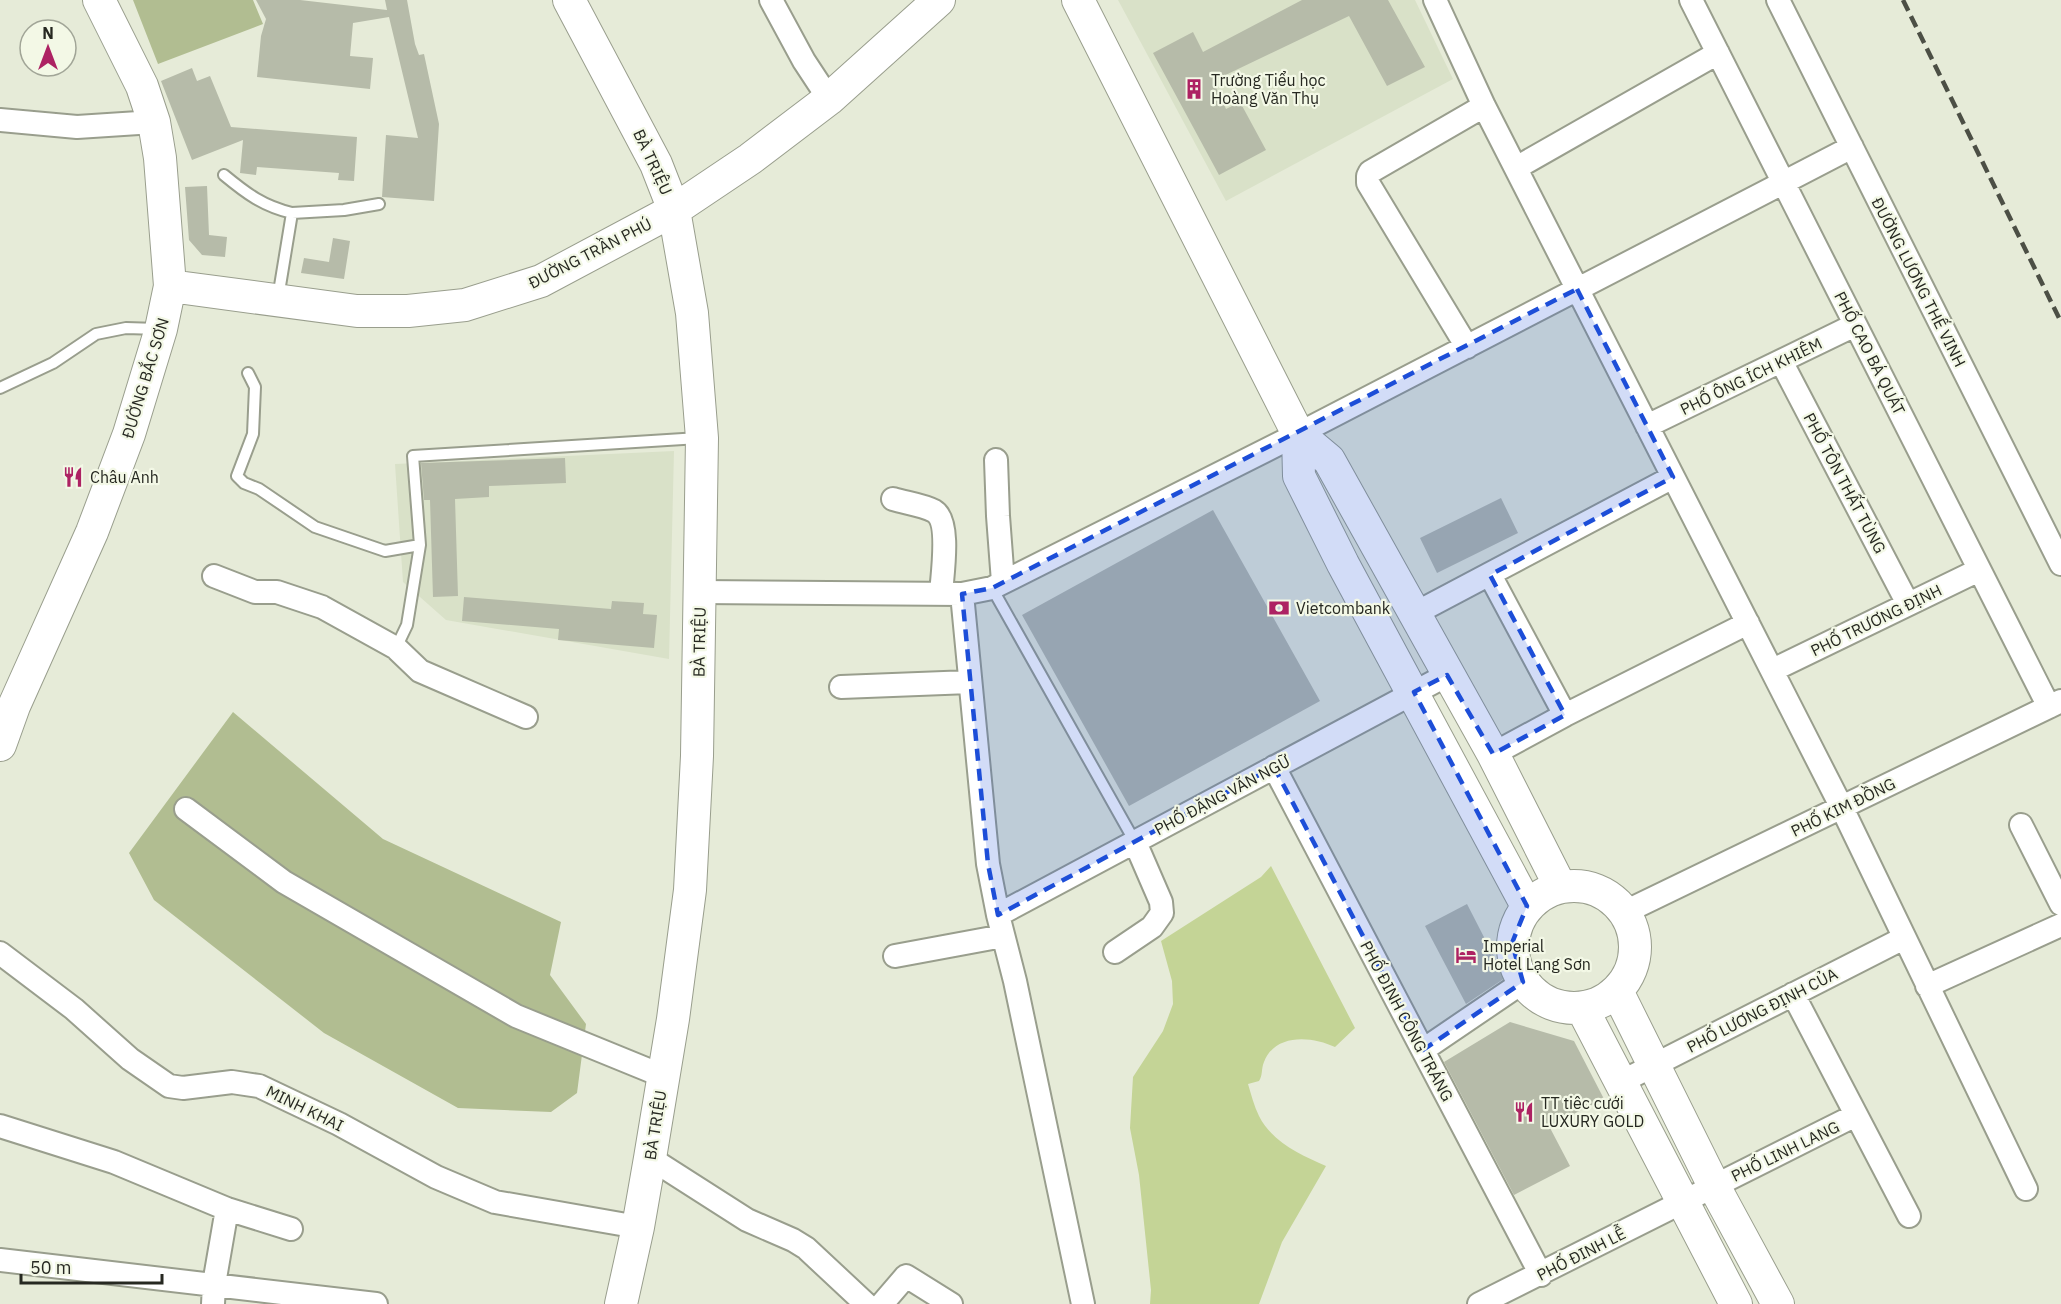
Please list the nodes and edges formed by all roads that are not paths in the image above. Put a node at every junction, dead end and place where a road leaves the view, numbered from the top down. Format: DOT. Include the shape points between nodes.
graph roads {
  1 [pos="99,0"];
  2 [pos="569,0"];
  3 [pos="771,0"];
  4 [pos="939,0"];
  5 [pos="1078,0"];
  6 [pos="1435,0"];
  7 [pos="1691,0"];
  8 [pos="1778,0"];
  9 [pos="1718,53"];
  10 [pos="829,99"];
  11 [pos="1484,106"];
  12 [pos="0,120"];
  13 [pos="154,122"];
  14 [pos="1851,147"];
  15 [pos="1516,168"];
  16 [pos="224,175"];
  17 [pos="1783,182"];
  18 [pos="379,204"];
  19 [pos="674,210"];
  20 [pos="292,213"];
  21 [pos="170,286"];
  22 [pos="1577,289"];
  23 [pos="277,301"];
  24 [pos="1855,325"];
  25 [pos="161,329"];
  26 [pos="1467,347"];
  27 [pos="1781,361"];
  28 [pos="248,374"];
  29 [pos="0,388"];
  30 [pos="1647,426"];
  31 [pos="1298,434"];
  32 [pos="702,438"];
  33 [pos="996,460"];
  34 [pos="1673,477"];
  35 [pos="893,499"];
  36 [pos="420,545"];
  37 [pos="1376,547"];
  38 [pos="1343,564"];
  39 [pos="2061,564"];
  40 [pos="1979,570"];
  41 [pos="1490,574"];
  42 [pos="214,576"];
  43 [pos="998,585"];
  44 [pos="699,592"];
  45 [pos="952,594"];
  46 [pos="1908,604"];
  47 [pos="1414,614"];
  48 [pos="1748,623"];
  49 [pos="396,648"];
  50 [pos="1773,670"];
  51 [pos="1447,675"];
  52 [pos="970,682"];
  53 [pos="841,687"];
  54 [pos="1414,692"];
  55 [pos="2055,704"];
  56 [pos="1565,715"];
  57 [pos="526,717"];
  58 [pos="0,745"];
  59 [pos="1493,754"];
  60 [pos="1274,767"];
  61 [pos="1842,808"];
  62 [pos="186,809"];
  63 [pos="2021,825"];
  64 [pos="1135,842"];
  65 [pos="1560,886"];
  66 [pos="2061,904"];
  67 [pos="1527,906"];
  68 [pos="1625,912"];
  69 [pos="2061,925"];
  70 [pos="1000,926"];
  71 [pos="1904,938"];
  72 [pos="1114,952"];
  73 [pos="0,953"];
  74 [pos="895,956"];
  75 [pos="1523,982"];
  76 [pos="1927,986"];
  77 [pos="1617,991"];
  78 [pos="1793,994"];
  79 [pos="1582,1008"];
  80 [pos="1423,1050"];
  81 [pos="1653,1065"];
  82 [pos="663,1076"];
  83 [pos="1620,1083"];
  84 [pos="1856,1115"];
  85 [pos="0,1126"];
  86 [pos="650,1158"];
  87 [pos="1714,1186"];
  88 [pos="2026,1189"];
  89 [pos="1683,1202"];
  90 [pos="227,1209"];
  91 [pos="1909,1216"];
  92 [pos="638,1227"];
  93 [pos="291,1229"];
  94 [pos="0,1260"];
  95 [pos="1541,1275"];
  96 [pos="214,1294"];
  97 [pos="304,1300"];
  98 [pos="852,1300"];
  99 [pos="376,1304"];
  100 [pos="621,1304"];
  101 [pos="882,1304"];
  102 [pos="951,1304"];
  103 [pos="1083,1304"];
  104 [pos="1479,1304"];
  105 [pos="1736,1304"];
  106 [pos="1778,1304"];
  1 -- 13 [label="street, ĐƯỜNG BẮC SƠN" via="142,86"];
  2 -- 19 [label="street, BÀ TRIỆU" via="656,164"];
  3 -- 10 [label="street"];
  4 -- 10 [label="street, ĐƯỜNG TRẦN PHÚ"];
  5 -- 31 [label="street"];
  6 -- 11 [label="street"];
  7 -- 9 [label="street, PHỐ CAO BÁ QUÁT"];
  8 -- 14 [label="street, ĐƯỜNG LƯƠNG THẾ VINH"];
  9 -- 15 [label="street"];
  9 -- 17 [label="street, PHỐ CAO BÁ QUÁT"];
  10 -- 19 [label="street, ĐƯỜNG TRẦN PHÚ"];
  11 -- 15 [label="street"];
  11 -- 26 [label="street" via="1368,176 1368,183"];
  12 -- 13 [label="street" via="77,127"];
  13 -- 21 [label="street, ĐƯỜNG BẮC SƠN"];
  14 -- 17 [label="street"];
  14 -- 39 [label="street, ĐƯỜNG LƯƠNG THẾ VINH"];
  15 -- 22 [label="street"];
  16 -- 20 [label="lane" via="251,197"];
  17 -- 22 [label="street"];
  17 -- 24 [label="street, PHỐ CAO BÁ QUÁT"];
  18 -- 20 [label="lane"];
  19 -- 23 [label="street, ĐƯỜNG TRẦN PHÚ" via="541,280 465,305 357,311"];
  19 -- 32 [label="street, BÀ TRIỆU" via="692,313"];
  20 -- 23 [label="lane"];
  21 -- 23 [label="street, ĐƯỜNG TRẦN PHÚ"];
  21 -- 25 [label="street, ĐƯỜNG BẮC SƠN"];
  22 -- 26 [label="street"];
  22 -- 30 [label="street"];
  24 -- 27 [label="street, PHỐ ÔNG ÍCH KHIÊM"];
  24 -- 40 [label="street, PHỐ CAO BÁ QUÁT"];
  25 -- 29 [label="lane" via="126,328 96,334 53,363"];
  25 -- 58 [label="street, ĐƯỜNG BẮC SƠN" via="129,434 92,532"];
  26 -- 31 [label="street"];
  27 -- 30 [label="street, PHỐ ÔNG ÍCH KHIÊM"];
  27 -- 46 [label="street, PHỐ TÔN THẤT TÙNG"];
  28 -- 36 [label="lane" via="255,387 253,434 237,476 244,483 315,527 385,551"];
  30 -- 34 [label="street"];
  31 -- 37 [label="street" via="1329,460"];
  31 -- 38 [label="street" via="1299,476"];
  31 -- 43 [label="street"];
  32 -- 36 [label="lane" via="413,456"];
  32 -- 44 [label="street, BÀ TRIỆU"];
  33 -- 43 [label="street"];
  34 -- 41 [label="street"];
  34 -- 48 [label="street"];
  35 -- 45 [label="street" via="934,512 941,518"];
  36 -- 49 [label="lane" via="407,625"];
  37 -- 38 [label="street"];
  37 -- 47 [label="street"];
  38 -- 54 [label="street"];
  40 -- 46 [label="street, PHỐ TRƯƠNG ĐỊNH"];
  40 -- 55 [label="street, PHỐ CAO BÁ QUÁT"];
  41 -- 47 [label="street"];
  41 -- 56 [label="street"];
  42 -- 49 [label="street" via="255,592 277,592 322,606"];
  43 -- 45 [label="street"];
  43 -- 64 [label="lane"];
  44 -- 45 [label="street"];
  44 -- 82 [label="street, BÀ TRIỆU" via="690,890"];
  45 -- 52 [label="street"];
  46 -- 50 [label="street, PHỐ TRƯƠNG ĐỊNH"];
  47 -- 51 [label="street"];
  48 -- 50 [label="street"];
  48 -- 56 [label="street"];
  49 -- 57 [label="street" via="420,671"];
  50 -- 61 [label="street"];
  51 -- 54 [label="street, PHỐ ĐẶNG VĂN NGỮ"];
  51 -- 59 [label="street"];
  52 -- 53 [label="street"];
  52 -- 70 [label="street" via="988,864"];
  54 -- 60 [label="street, PHỐ ĐẶNG VĂN NGỮ"];
  54 -- 67 [label="street"];
  55 -- 61 [label="street, PHỐ KIM ĐỒNG"];
  56 -- 59 [label="street"];
  59 -- 65 [label="street"];
  60 -- 64 [label="street, PHỐ ĐẶNG VĂN NGỮ"];
  60 -- 80 [label="street, PHỐ ĐINH CÔNG TRÁNG"];
  61 -- 68 [label="street, PHỐ KIM ĐỒNG"];
  61 -- 71 [label="street"];
  62 -- 82 [label="street" via="284,882 516,1016"];
  63 -- 66 [label="street"];
  64 -- 70 [label="street, PHỐ ĐẶNG VĂN NGỮ"];
  64 -- 72 [label="street" via="1162,913 1152,927"];
  65 -- 67 [label="street"];
  65 -- 68 [label="street" via="1597,889"];
  67 -- 75 [label="street" via="1516,923 1512,943 1514,964"];
  68 -- 77 [label="street" via="1632,927 1634,961"];
  69 -- 76 [label="street"];
  70 -- 74 [label="street, PHỐ ĐẶNG VĂN NGỮ"];
  70 -- 103 [label="street"];
  71 -- 76 [label="street"];
  71 -- 78 [label="street, PHỐ LƯƠNG ĐỊNH CỦA"];
  73 -- 92 [label="street, MINH KHAI" via="169,1086 232,1082 260,1086 436,1177 495,1202"];
  75 -- 79 [label="street" via="1549,1003"];
  75 -- 80 [label="street"];
  76 -- 88 [label="street"];
  77 -- 79 [label="street"];
  77 -- 81 [label="street"];
  78 -- 81 [label="street, PHỐ LƯƠNG ĐỊNH CỦA"];
  78 -- 84 [label="street, PHỐ LINH LANG"];
  79 -- 83 [label="street"];
  80 -- 95 [label="street, PHỐ ĐINH CÔNG TRÁNG"];
  81 -- 83 [label="street, PHỐ LƯƠNG ĐỊNH CỦA"];
  81 -- 87 [label="street"];
  82 -- 86 [label="street, BÀ TRIỆU"];
  83 -- 89 [label="street"];
  84 -- 87 [label="street, PHỐ LINH LANG"];
  84 -- 91 [label="street, PHỐ LINH LANG"];
  85 -- 90 [label="street" via="114,1162"];
  86 -- 92 [label="street, BÀ TRIỆU"];
  86 -- 98 [label="street" via="747,1220 806,1248"];
  87 -- 89 [label="street, PHỐ LINH LANG"];
  87 -- 106 [label="street"];
  89 -- 95 [label="street, PHỐ ĐINH LỄ"];
  89 -- 105 [label="street"];
  90 -- 93 [label="street"];
  90 -- 96 [label="street"];
  92 -- 100 [label="street, BÀ TRIỆU"];
  94 -- 96 [label="street"];
  95 -- 104 [label="street, PHỐ ĐINH LỄ"];
  96 -- 97 [label="street"];
  97 -- 99 [label="street"];
  101 -- 102 [label="street" via="906,1276"];
}
